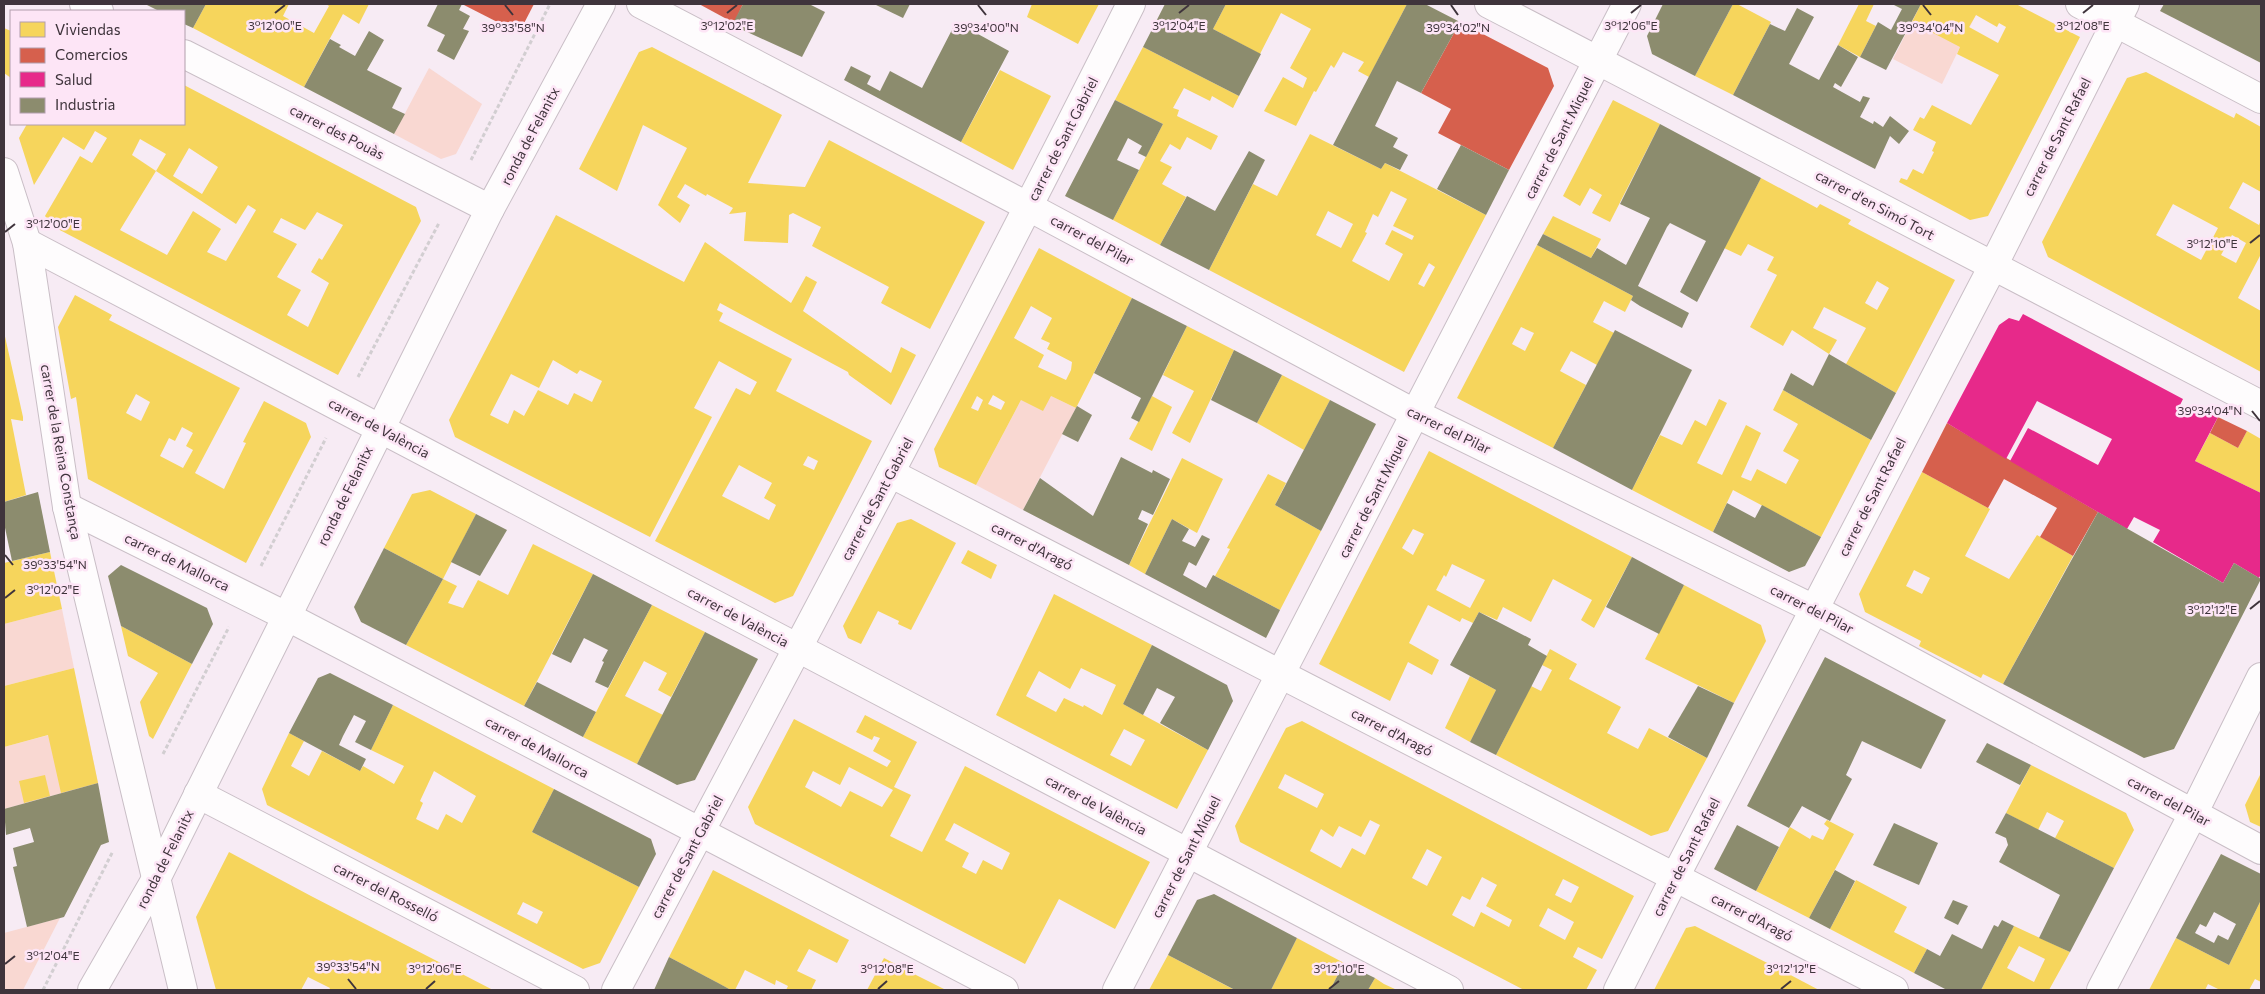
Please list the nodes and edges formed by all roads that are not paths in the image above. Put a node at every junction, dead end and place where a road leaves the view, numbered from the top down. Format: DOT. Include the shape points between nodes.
graph roads {
  1 [pos="84,4"];
  2 [pos="601,4"];
  3 [pos="641,4"];
  4 [pos="1131,4"];
  5 [pos="1489,4"];
  6 [pos="1627,4"];
  7 [pos="2080,4"];
  8 [pos="97,10"];
  9 [pos="2120,13"];
  10 [pos="185,55"];
  11 [pos="1599,61"];
  12 [pos="2261,99"];
  13 [pos="4,172"];
  14 [pos="1029,207"];
  15 [pos="490,209"];
  16 [pos="27,243"];
  17 [pos="1992,266"];
  18 [pos="2261,405"];
  19 [pos="1416,414"];
  20 [pos="379,428"];
  21 [pos="890,473"];
  22 [pos="67,507"];
  23 [pos="1814,609"];
  24 [pos="286,616"];
  25 [pos="798,649"];
  26 [pos="1281,675"];
  27 [pos="2261,677"];
  28 [pos="198,794"];
  29 [pos="2193,814"];
  30 [pos="700,832"];
  31 [pos="2261,850"];
  32 [pos="1188,853"];
  33 [pos="1675,877"];
  34 [pos="156,879"];
  35 [pos="92,990"];
  36 [pos="183,990"];
  37 [pos="575,990"];
  38 [pos="616,990"];
  39 [pos="1004,990"];
  40 [pos="1117,990"];
  41 [pos="1448,990"];
  42 [pos="1618,990"];
  43 [pos="1894,990"];
  44 [pos="2101,990"];
  1 -- 8 [label="street"];
  2 -- 15 [label="street, ronda de Felanitx"];
  3 -- 14 [label="street, carrer del Pilar"];
  4 -- 14 [label="street, carrer de Sant Gabriel"];
  5 -- 11 [label="street, carrer d'en Simó Tort"];
  6 -- 11 [label="street, carrer de Sant Miquel"];
  7 -- 9 [label="street"];
  9 -- 12 [label="street"];
  9 -- 17 [label="street, carrer de Sant Rafael"];
  10 -- 15 [label="street, carrer des Pouàs"];
  11 -- 17 [label="street, carrer d'en Simó Tort"];
  11 -- 19 [label="street, carrer de Sant Miquel"];
  13 -- 16 [label="street, carrer de la Reina Constança"];
  14 -- 19 [label="street, carrer del Pilar"];
  14 -- 21 [label="street, carrer de Sant Gabriel"];
  15 -- 20 [label="street, ronda de Felanitx"];
  16 -- 20 [label="street, carrer de València"];
  16 -- 22 [label="street, carrer de la Reina Constança"];
  17 -- 18 [label="street, carrer d'en Simó Tort"];
  17 -- 23 [label="street, carrer de Sant Rafael"];
  19 -- 23 [label="street, carrer del Pilar"];
  19 -- 26 [label="street, carrer de Sant Miquel"];
  20 -- 24 [label="street, ronda de Felanitx"];
  20 -- 25 [label="street, carrer de València"];
  21 -- 25 [label="street, carrer de Sant Gabriel"];
  21 -- 26 [label="street, carrer d'Aragó"];
  22 -- 24 [label="street, carrer de Mallorca"];
  22 -- 34 [label="street, carrer de la Reina Constança"];
  23 -- 29 [label="street, carrer del Pilar"];
  23 -- 33 [label="street, carrer de Sant Rafael"];
  24 -- 28 [label="street, ronda de Felanitx"];
  24 -- 30 [label="street, carrer de Mallorca"];
  25 -- 30 [label="street, carrer de Sant Gabriel"];
  25 -- 32 [label="street, carrer de València"];
  26 -- 32 [label="street, carrer de Sant Miquel"];
  26 -- 33 [label="street, carrer d'Aragó"];
  27 -- 29 [label="street"];
  28 -- 34 [label="street, ronda de Felanitx"];
  28 -- 37 [label="street, carrer del Rosselló"];
  29 -- 31 [label="street, carrer del Pilar"];
  29 -- 44 [label="street"];
  30 -- 38 [label="street, carrer de Sant Gabriel"];
  30 -- 39 [label="street, carrer de Mallorca"];
  32 -- 40 [label="street, carrer de Sant Miquel"];
  32 -- 41 [label="street, carrer de València"];
  33 -- 42 [label="street, carrer de Sant Rafael"];
  33 -- 43 [label="street, carrer d'Aragó"];
  34 -- 35 [label="street, ronda de Felanitx"];
  34 -- 36 [label="street, carrer de la Reina Constança"];
}
